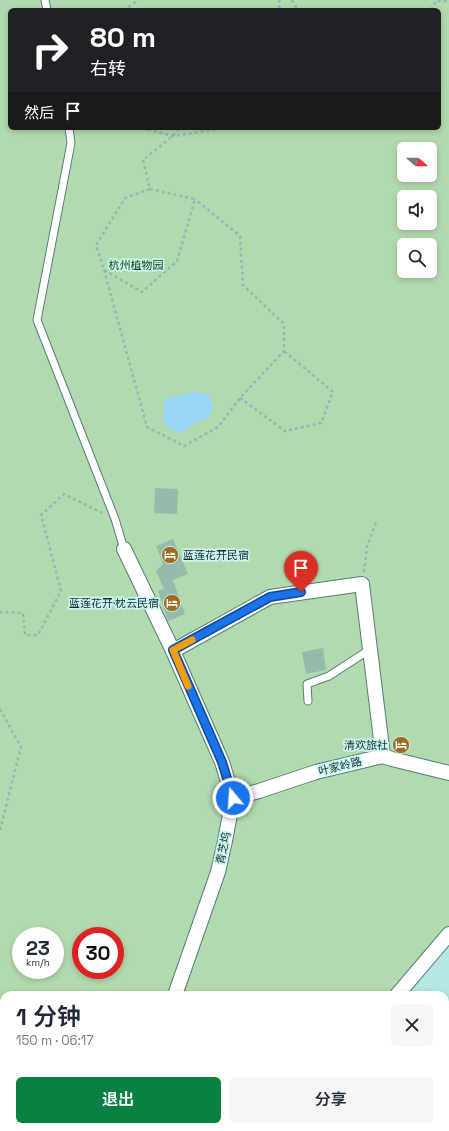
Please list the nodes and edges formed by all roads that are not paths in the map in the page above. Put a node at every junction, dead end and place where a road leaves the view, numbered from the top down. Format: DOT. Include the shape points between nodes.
graph roads {
  1 [pos="69,130"];
  2 [pos="124,549"];
  3 [pos="173,650"];
  4 [pos="370,650"];
  5 [pos="308,701"];
  6 [pos="383,756"];
  7 [pos="449,773"];
  8 [pos="233,798"];
  9 [pos="449,934"];
  10 [pos="177,991"];
  11 [pos="400,991"];
  1 -- 2 [label="lane" via="71,143 37,320 115,519"];
  2 -- 3 [label="street, 青芝坞"];
  3 -- 4 [label="street" via="270,597 362,584"];
  3 -- 8 [label="street, 青芝坞" via="222,762"];
  4 -- 5 [label="lane" via="329,676 307,684"];
  4 -- 6 [label="street"];
  6 -- 7 [label="street"];
  6 -- 8 [label="street, 叶家岭路" via="316,772"];
  8 -- 10 [label="street, 青芝坞" via="218,872"];
  9 -- 11 [label="street"];
}
